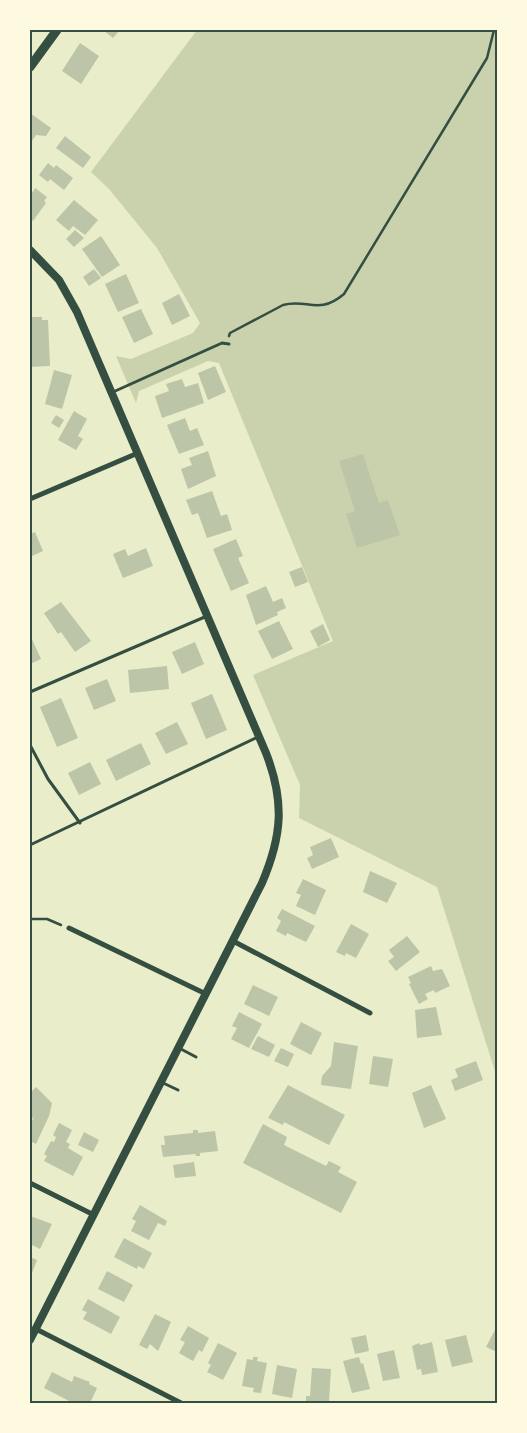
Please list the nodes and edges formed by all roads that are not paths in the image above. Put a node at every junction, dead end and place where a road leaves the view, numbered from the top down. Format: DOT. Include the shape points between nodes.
graph roads {
  1 [pos="57,30"];
  2 [pos="30,67"];
  3 [pos="30,250"];
  4 [pos="229,344"];
  5 [pos="112,392"];
  6 [pos="138,453"];
  7 [pos="30,499"];
  8 [pos="208,616"];
  9 [pos="30,692"];
  10 [pos="259,737"];
  11 [pos="30,745"];
  12 [pos="80,823"];
  13 [pos="30,845"];
  14 [pos="69,928"];
  15 [pos="233,941"];
  16 [pos="206,994"];
  17 [pos="370,1013"];
  18 [pos="178,1048"];
  19 [pos="196,1057"];
  20 [pos="161,1082"];
  21 [pos="178,1090"];
  22 [pos="30,1183"];
  23 [pos="94,1215"];
  24 [pos="36,1329"];
  25 [pos="30,1340"];
  26 [pos="181,1403"];
  1 -- 2 [label="main road"];
  3 -- 5 [label="street" via="59,280 69,296"];
  4 -- 5 [label="lane" via="222,343"];
  5 -- 6 [label="street"];
  6 -- 7 [label="street"];
  6 -- 8 [label="street"];
  8 -- 9 [label="lane"];
  8 -- 10 [label="street"];
  10 -- 12 [label="lane"];
  10 -- 15 [label="street" via="277,788 280,811 278,836 262,883"];
  11 -- 12 [label="lane" via="48,779"];
  12 -- 13 [label="lane"];
  14 -- 16 [label="street"];
  15 -- 16 [label="street"];
  15 -- 17 [label="street"];
  16 -- 18 [label="street"];
  18 -- 19 [label="lane"];
  18 -- 20 [label="street"];
  20 -- 21 [label="lane"];
  20 -- 23 [label="street"];
  22 -- 23 [label="street"];
  23 -- 24 [label="street"];
  24 -- 25 [label="street"];
  24 -- 26 [label="street"];
}
